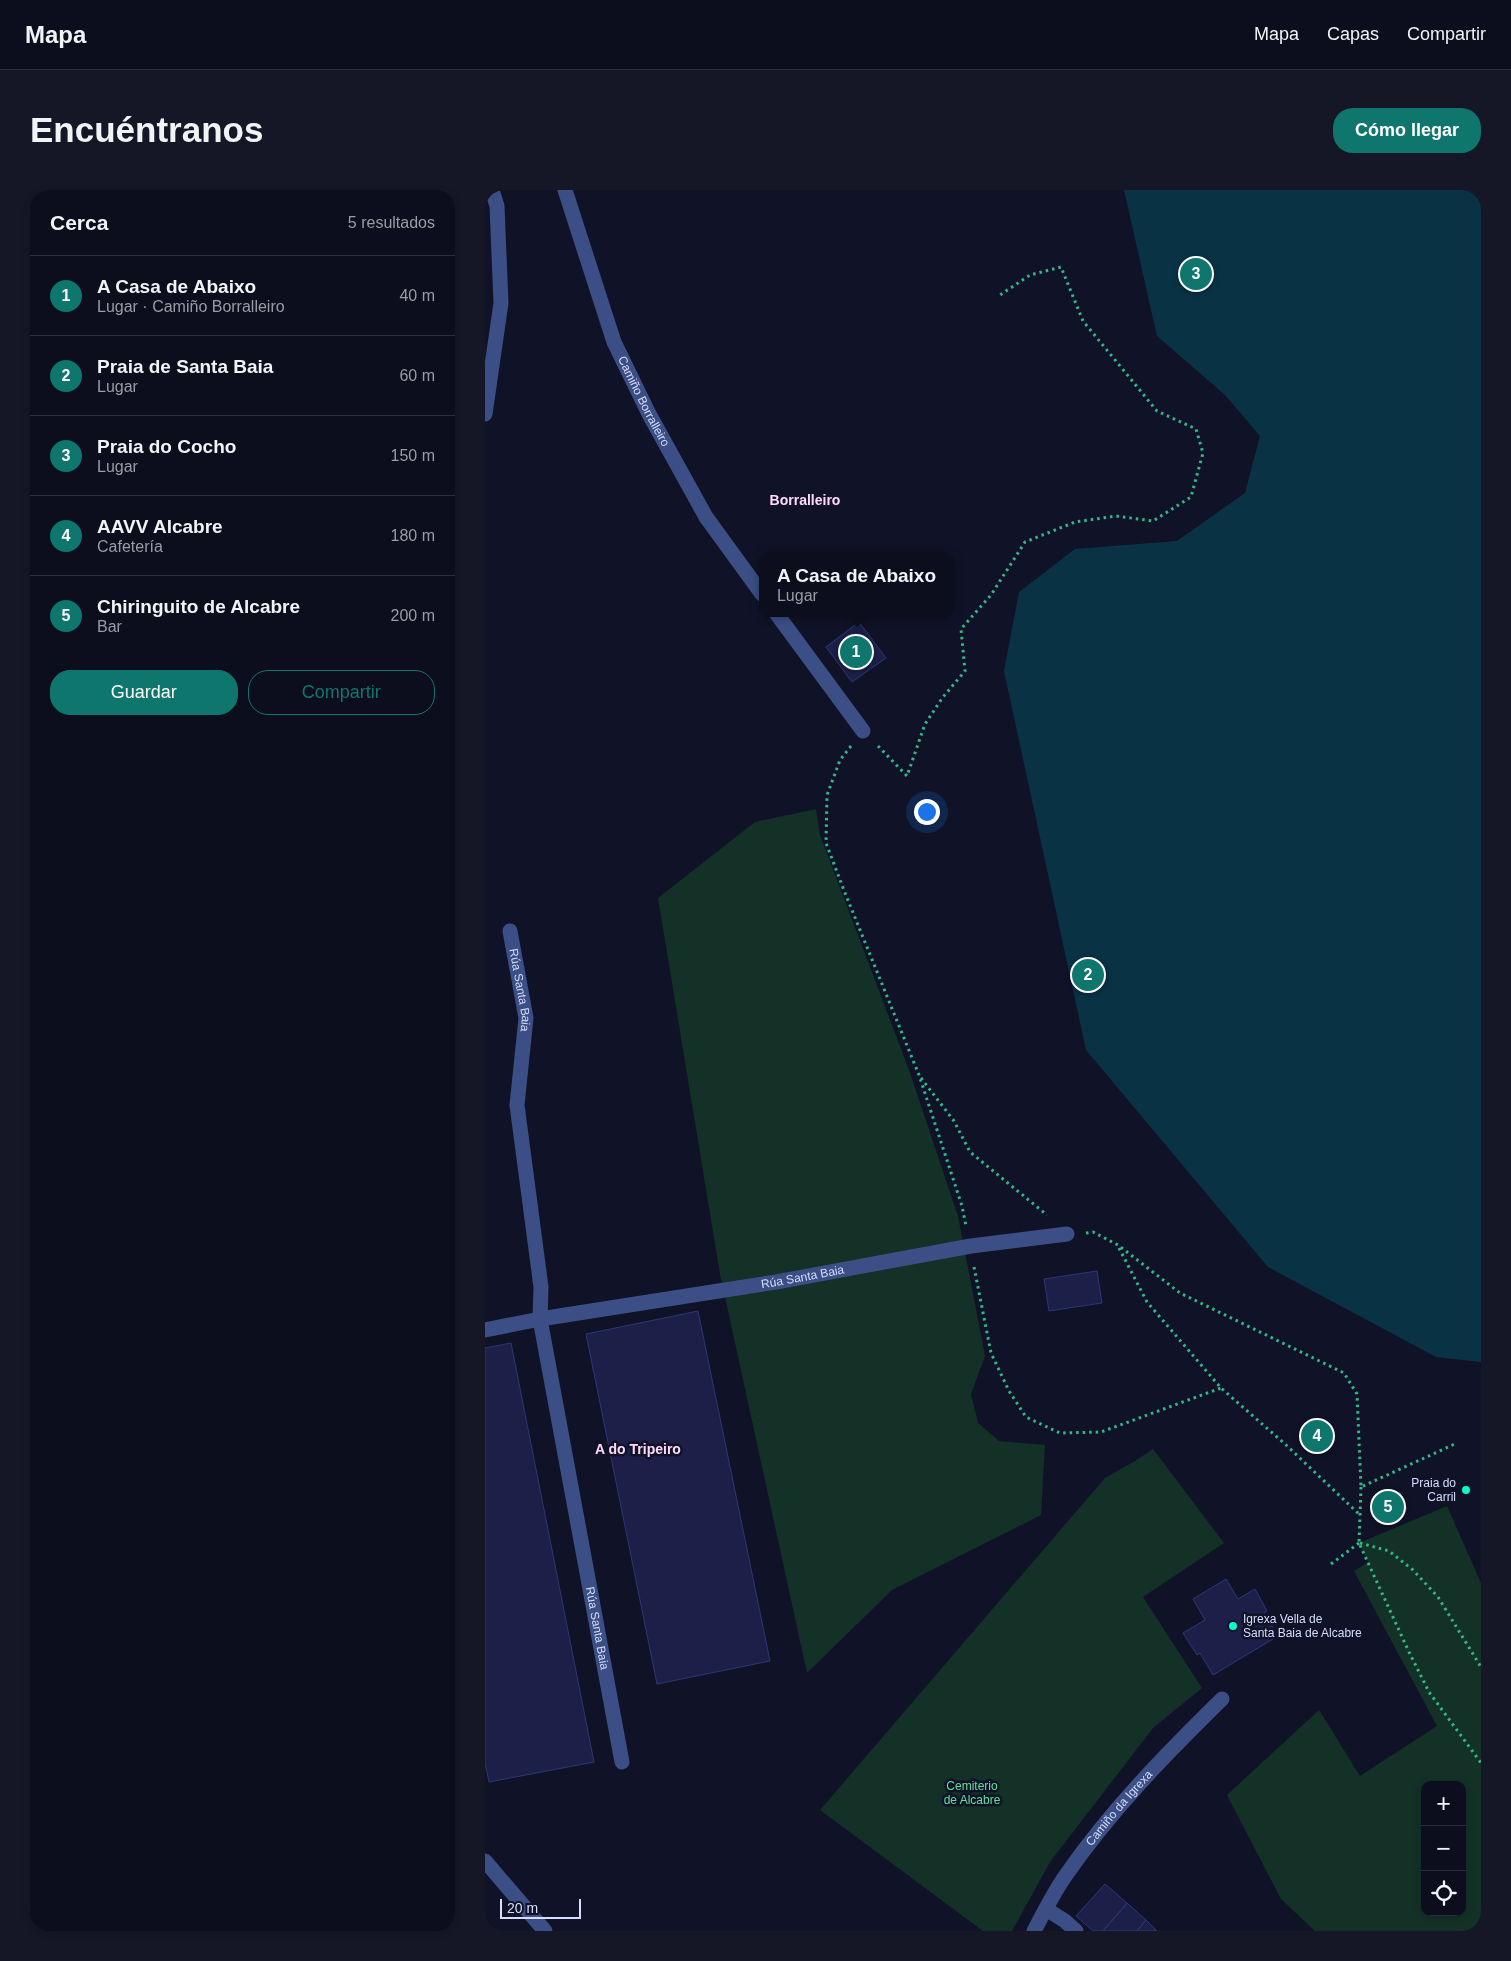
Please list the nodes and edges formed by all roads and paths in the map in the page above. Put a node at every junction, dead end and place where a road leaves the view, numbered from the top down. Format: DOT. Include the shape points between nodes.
graph roads {
  1 [pos="492,190"];
  2 [pos="565,190"];
  3 [pos="997,297"];
  4 [pos="485,414"];
  5 [pos="759,590"];
  6 [pos="780,617"];
  7 [pos="863,731"];
  8 [pos="510,931"];
  9 [pos="919,1075"];
  10 [pos="1067,1234"];
  11 [pos="971,1246"];
  12 [pos="1118,1246"];
  13 [pos="540,1319"];
  14 [pos="485,1330"];
  15 [pos="1221,1388"];
  16 [pos="1457,1443"];
  17 [pos="1361,1487"];
  18 [pos="1360,1515"];
  19 [pos="1359,1542"];
  20 [pos="1331,1564"];
  21 [pos="1481,1667"];
  22 [pos="1222,1699"];
  23 [pos="622,1762"];
  24 [pos="1481,1764"];
  25 [pos="485,1862"];
  26 [pos="1046,1909"];
  27 [pos="545,1931"];
  28 [pos="1034,1931"];
  29 [pos="1076,1931"];
  1 -- 4 [label="street" via="497,206 501,303"];
  2 -- 5 [label="street, Camiño Borralleiro" via="614,342 649,414 706,517"];
  3 -- 7 [label="path" via="1030,275 1061,268 1083,321 1157,410 1197,429 1203,453 1191,497 1153,521 1116,516 1075,522 1025,542 991,595 961,629 965,671 925,724 907,776"];
  6 -- 7 [label="street"];
  7 -- 9 [label="path" via="840,760 827,796 826,843"];
  8 -- 13 [label="street, Rúa Santa Baia" via="526,1018 517,1105 541,1287"];
  9 -- 10 [label="path" via="953,1121 970,1152 1036,1204"];
  9 -- 11 [label="path" via="962,1206"];
  10 -- 11 [label="street, Rúa Santa Baia"];
  10 -- 12 [label="path" via="1093,1232"];
  11 -- 13 [label="street, Rúa Santa Baia" via="776,1282"];
  11 -- 15 [label="path" via="991,1353 1026,1417 1060,1433 1101,1432"];
  12 -- 15 [label="path" via="1147,1302"];
  12 -- 17 [label="path" via="1180,1293 1344,1373 1357,1394"];
  13 -- 14 [label="street, Rúa Santa Baia"];
  13 -- 23 [label="street, Rúa Santa Baia"];
  15 -- 18 [label="path"];
  16 -- 17 [label="path"];
  17 -- 18 [label="path"];
  18 -- 19 [label="path"];
  19 -- 20 [label="path"];
  19 -- 21 [label="path" via="1389,1551 1413,1570 1438,1597"];
  19 -- 24 [label="path" via="1429,1692"];
  22 -- 26 [label="street, Camiño da Igrexa" via="1153,1767 1066,1876"];
  25 -- 27 [label="street"];
  26 -- 28 [label="street, Camiño da Igrexa"];
  26 -- 29 [label="street"];
}
